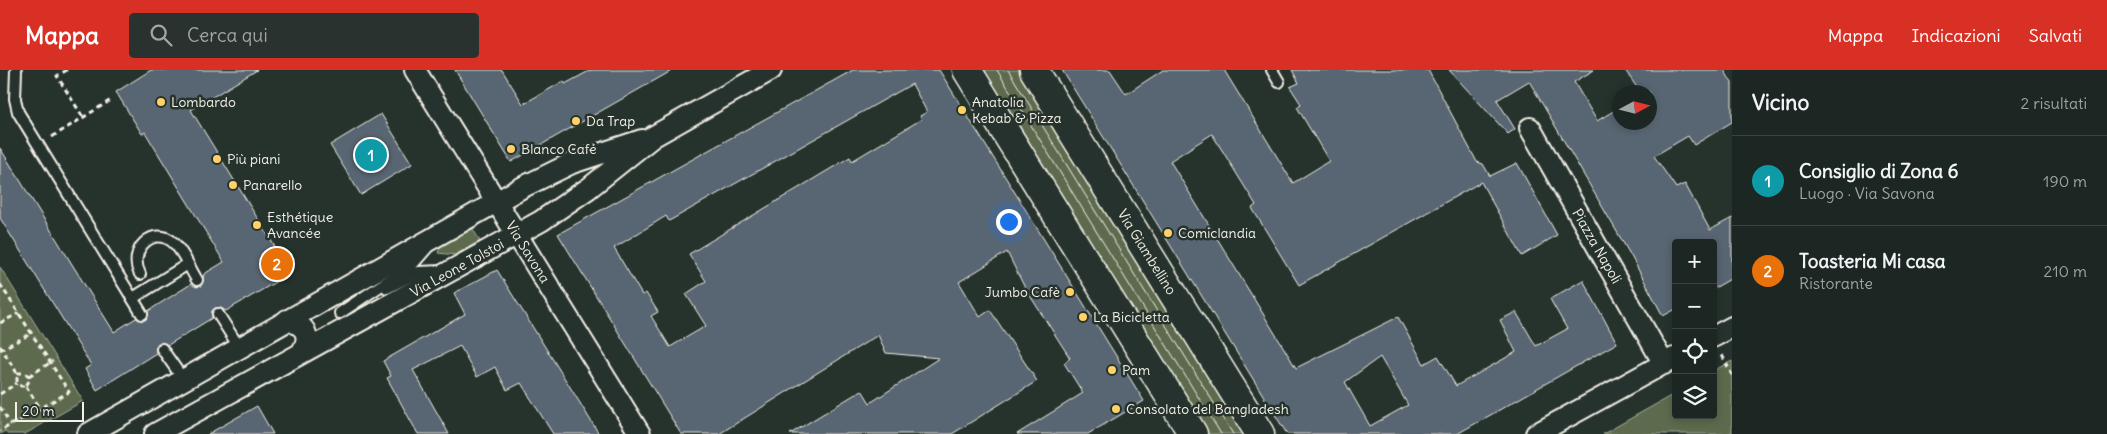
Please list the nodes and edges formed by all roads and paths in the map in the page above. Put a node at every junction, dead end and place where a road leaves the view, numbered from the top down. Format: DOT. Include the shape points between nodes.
graph roads {
  1 [pos="16,70"];
  2 [pos="67,70"];
  3 [pos="416,70"];
  4 [pos="771,70"];
  5 [pos="968,70"];
  6 [pos="1034,70"];
  7 [pos="1272,70"];
  8 [pos="1279,82"];
  9 [pos="111,100"];
  10 [pos="83,118"];
  11 [pos="1530,128"];
  12 [pos="654,136"];
  13 [pos="39,145"];
  14 [pos="497,202"];
  15 [pos="517,234"];
  16 [pos="437,236"];
  17 [pos="188,264"];
  18 [pos="452,270"];
  19 [pos="140,274"];
  20 [pos="197,280"];
  21 [pos="0,284"];
  22 [pos="132,298"];
  23 [pos="19,313"];
  24 [pos="142,314"];
  25 [pos="218,314"];
  26 [pos="287,320"];
  27 [pos="0,323"];
  28 [pos="1732,327"];
  29 [pos="32,333"];
  30 [pos="1717,335"];
  31 [pos="239,347"];
  32 [pos="1,349"];
  33 [pos="162,349"];
  34 [pos="301,353"];
  35 [pos="1670,361"];
  36 [pos="52,362"];
  37 [pos="17,373"];
  38 [pos="29,376"];
  39 [pos="183,380"];
  40 [pos="17,384"];
  41 [pos="26,386"];
  42 [pos="0,394"];
  43 [pos="0,407"];
  44 [pos="40,408"];
  45 [pos="11,424"];
  46 [pos="0,431"];
  47 [pos="88,434"];
  48 [pos="155,434"];
  49 [pos="640,434"];
  50 [pos="1193,434"];
  51 [pos="1260,434"];
  52 [pos="1536,434"];
  1 -- 13 [label="lane" via="18,112"];
  2 -- 10 [label="path" via="57,76"];
  3 -- 14 [label="street, Via Savona"];
  4 -- 12 [label="street, Via Leone Tolstoi"];
  5 -- 50 [label="street"];
  6 -- 51 [label="street, Via Giambellino"];
  7 -- 8 [label="lane"];
  9 -- 10 [label="path"];
  10 -- 13 [label="path"];
  11 -- 35 [label="street, Piazza Napoli"];
  12 -- 14 [label="street, Via Leone Tolstoi" via="572,162"];
  12 -- 15 [label="street, Via Leone Tolstoi" via="589,188"];
  13 -- 22 [label="lane"];
  14 -- 15 [label="street, Via Savona"];
  14 -- 16 [label="street, Via Leone Tolstoi"];
  15 -- 18 [label="street, Via Leone Tolstoi"];
  15 -- 49 [label="street, Via Savona"];
  16 -- 18 [label="lane" via="413,264 340,313 419,272"];
  16 -- 26 [label="street, Via Leone Tolstoi"];
  17 -- 19 [label="lane" via="173,242 155,238 139,248 136,267"];
  17 -- 20 [label="lane"];
  17 -- 22 [label="lane"];
  18 -- 34 [label="street, Via Leone Tolstoi"];
  21 -- 23 [label="path"];
  22 -- 24 [label="lane"];
  23 -- 27 [label="path"];
  23 -- 29 [label="path"];
  25 -- 31 [label="lane"];
  26 -- 31 [label="street, Via Leone Tolstoi"];
  26 -- 34 [label="street" via="298,322 308,335"];
  28 -- 30 [label="street"];
  29 -- 32 [label="path"];
  29 -- 36 [label="path"];
  31 -- 39 [label="street, Via Leone Tolstoi"];
  32 -- 37 [label="path"];
  33 -- 39 [label="lane"];
  34 -- 48 [label="street, Via Leone Tolstoi"];
  35 -- 52 [label="street, Piazza Napoli"];
  36 -- 38 [label="path"];
  36 -- 44 [label="path" via="68,392"];
  37 -- 38 [label="path"];
  37 -- 40 [label="path"];
  38 -- 41 [label="path"];
  39 -- 47 [label="street, Via Leone Tolstoi"];
  40 -- 41 [label="path"];
  40 -- 42 [label="path"];
  41 -- 44 [label="path"];
  43 -- 45 [label="path"];
  44 -- 45 [label="path"];
  45 -- 46 [label="path"];
}
